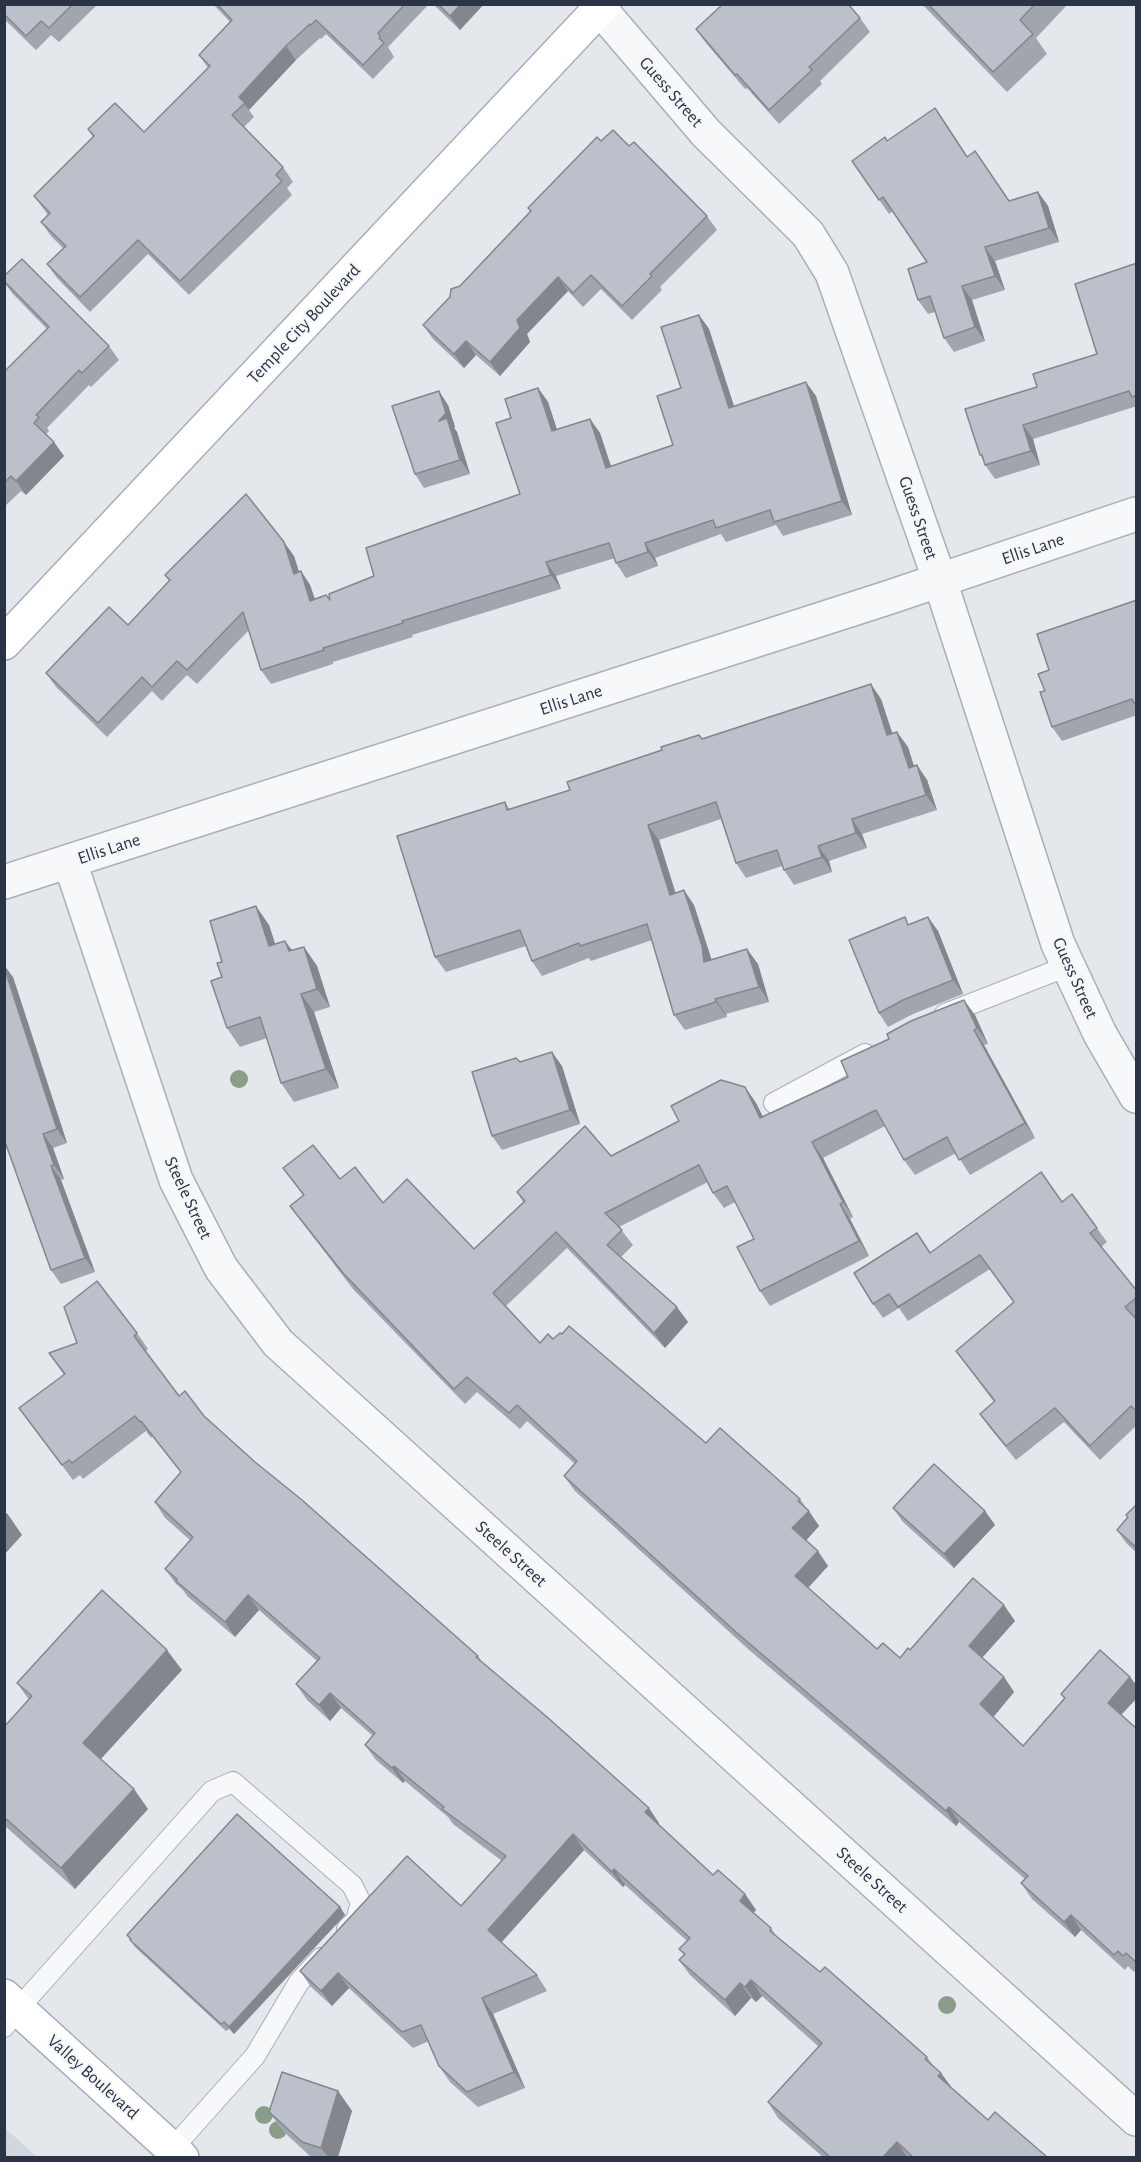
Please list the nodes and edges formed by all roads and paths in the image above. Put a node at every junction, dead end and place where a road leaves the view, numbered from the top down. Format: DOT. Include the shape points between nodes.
graph roads {
  1 [pos="600,6"];
  2 [pos="1137,514"];
  3 [pos="940,581"];
  4 [pos="4,643"];
  5 [pos="70,862"];
  6 [pos="4,882"];
  7 [pos="1068,966"];
  8 [pos="927,1021"];
  9 [pos="886,1042"];
  10 [pos="1137,1096"];
  11 [pos="774,1103"];
  12 [pos="9,2011"];
  13 [pos="1137,2119"];
  14 [pos="177,2153"];
  1 -- 3 [label="street, Guess Street" via="706,133 808,234 832,273"];
  1 -- 4 [label="main road, Temple City Boulevard"];
  2 -- 3 [label="street, Ellis Lane"];
  3 -- 5 [label="street, Ellis Lane"];
  3 -- 7 [label="street, Guess Street"];
  5 -- 6 [label="street, Ellis Lane"];
  5 -- 13 [label="street, Steele Street" via="176,1180 221,1268 278,1343"];
  7 -- 8 [label="lane"];
  7 -- 10 [label="street, Guess Street" via="1100,1034"];
  9 -- 11 [label="lane"];
  12 -- 14 [label="main road, Valley Boulevard"];
  12 -- 14 [label="lane" via="212,1791 233,1782 352,1885 361,1903 356,1920 299,1982 255,2056"];
}
